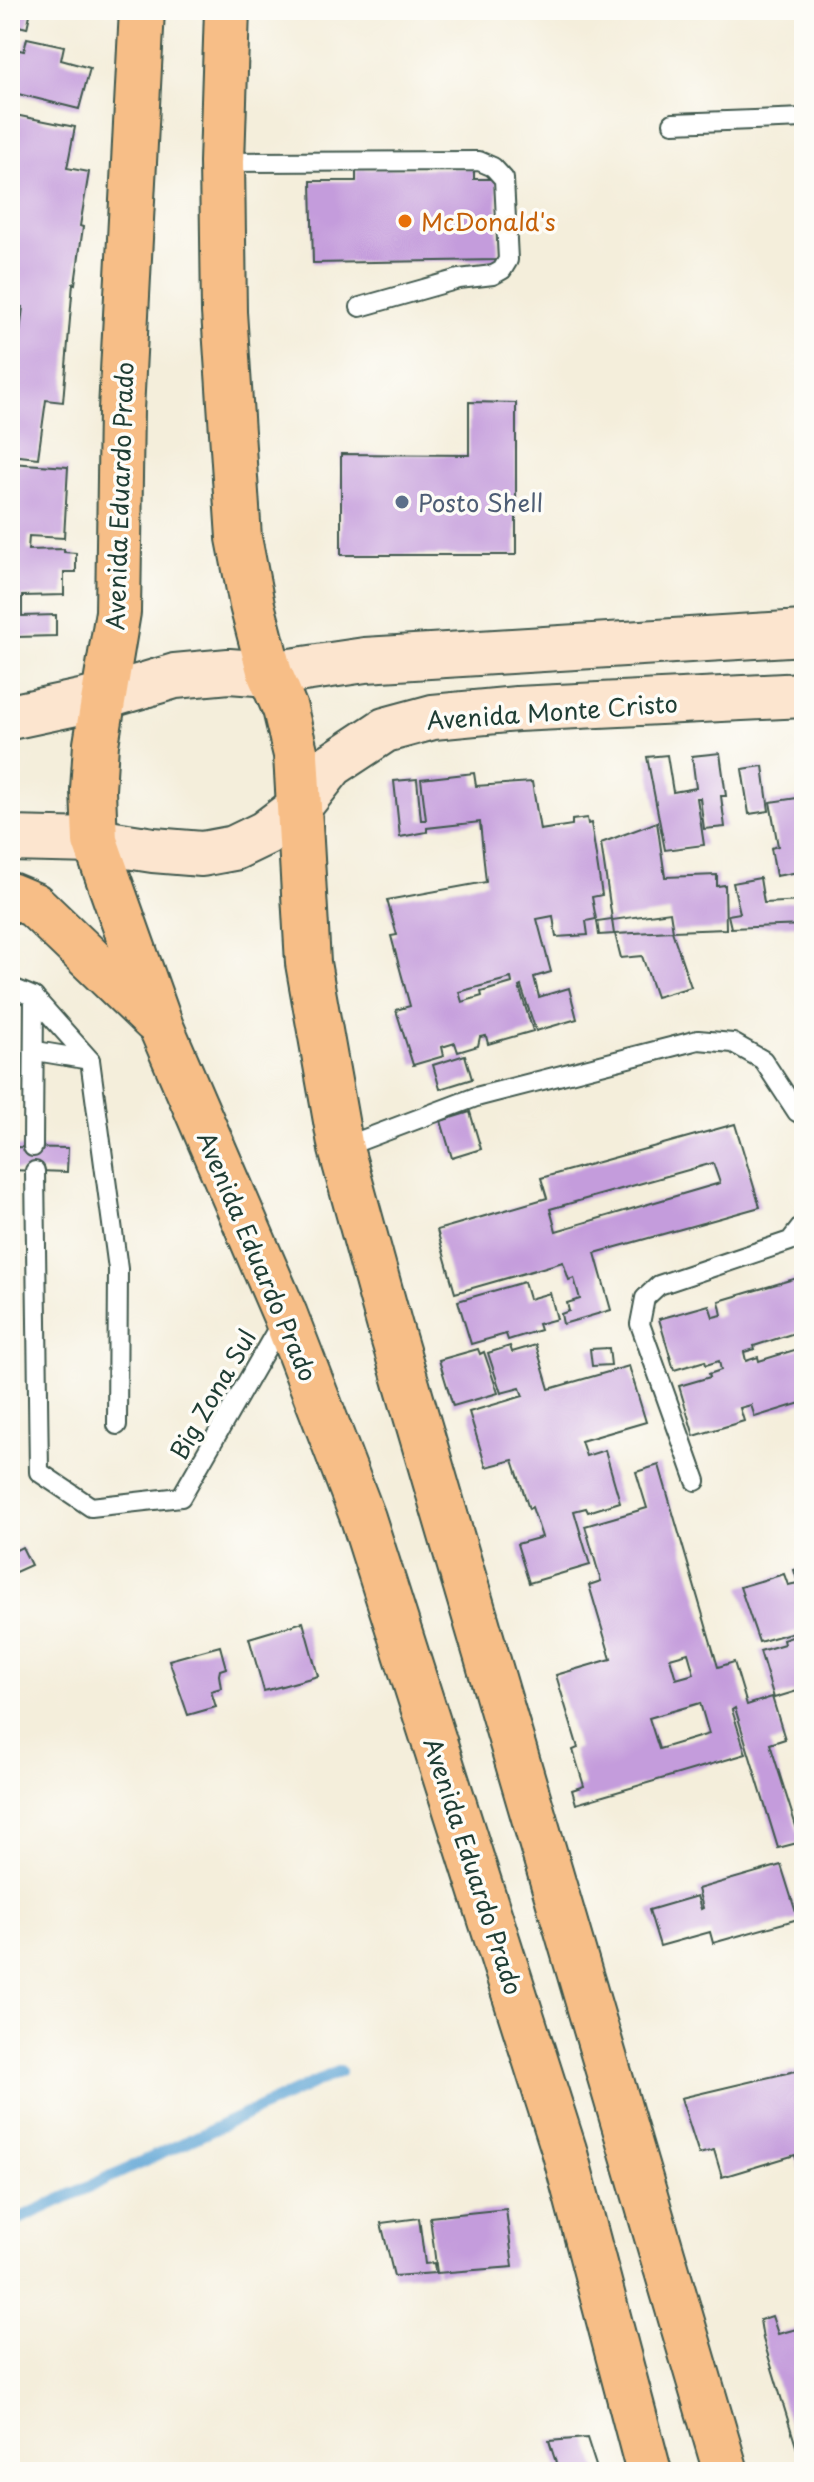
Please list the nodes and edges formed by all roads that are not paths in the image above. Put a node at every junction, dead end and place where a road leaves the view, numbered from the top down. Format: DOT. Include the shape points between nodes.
graph roads {
  1 [pos="142,10"];
  2 [pos="227,10"];
  3 [pos="804,118"];
  4 [pos="673,123"];
  5 [pos="222,162"];
  6 [pos="360,307"];
  7 [pos="804,633"];
  8 [pos="270,674"];
  9 [pos="804,695"];
  10 [pos="104,697"];
  11 [pos="10,717"];
  12 [pos="298,808"];
  13 [pos="10,839"];
  14 [pos="95,841"];
  15 [pos="10,895"];
  16 [pos="10,987"];
  17 [pos="34,997"];
  18 [pos="161,1027"];
  19 [pos="36,1051"];
  20 [pos="90,1060"];
  21 [pos="804,1116"];
  22 [pos="33,1147"];
  23 [pos="341,1149"];
  24 [pos="35,1171"];
  25 [pos="804,1223"];
  26 [pos="285,1315"];
  27 [pos="117,1425"];
  28 [pos="696,1481"];
  29 [pos="649,2472"];
  30 [pos="726,2472"];
  1 -- 10 [label="main road, Avenida Eduardo Prado" via="121,410 118,612"];
  2 -- 5 [label="main road"];
  3 -- 4 [label="lane"];
  5 -- 6 [label="lane" via="479,161 493,167 504,179 508,260 502,270"];
  5 -- 8 [label="main road" via="224,312 239,538"];
  7 -- 8 [label="main road" via="365,660"];
  8 -- 10 [label="main road" via="175,676"];
  8 -- 12 [label="main road" via="296,755"];
  9 -- 12 [label="main road, Avenida Monte Cristo" via="433,717 385,730 332,765"];
  10 -- 11 [label="main road"];
  10 -- 14 [label="main road, Avenida Eduardo Prado" via="93,790"];
  12 -- 14 [label="main road, Avenida Monte Cristo" via="234,848 202,854"];
  12 -- 23 [label="main road" via="308,963"];
  13 -- 14 [label="main road, Avenida Monte Cristo"];
  14 -- 18 [label="main road, Avenida Eduardo Prado"];
  15 -- 18 [label="main road" via="34,905"];
  16 -- 17 [label="lane"];
  17 -- 19 [label="lane"];
  17 -- 20 [label="lane"];
  18 -- 26 [label="main road, Avenida Eduardo Prado"];
  19 -- 20 [label="lane"];
  19 -- 22 [label="lane"];
  20 -- 27 [label="lane" via="118,1269"];
  21 -- 23 [label="lane" via="763,1060 733,1043 698,1040 476,1097"];
  23 -- 30 [label="main road"];
  24 -- 26 [label="lane, Big Zona Sul" via="39,1472 91,1507 181,1497"];
  25 -- 28 [label="lane" via="790,1241 659,1285 645,1298 640,1324"];
  26 -- 29 [label="main road, Avenida Eduardo Prado" via="363,1518 564,2150"];
}
